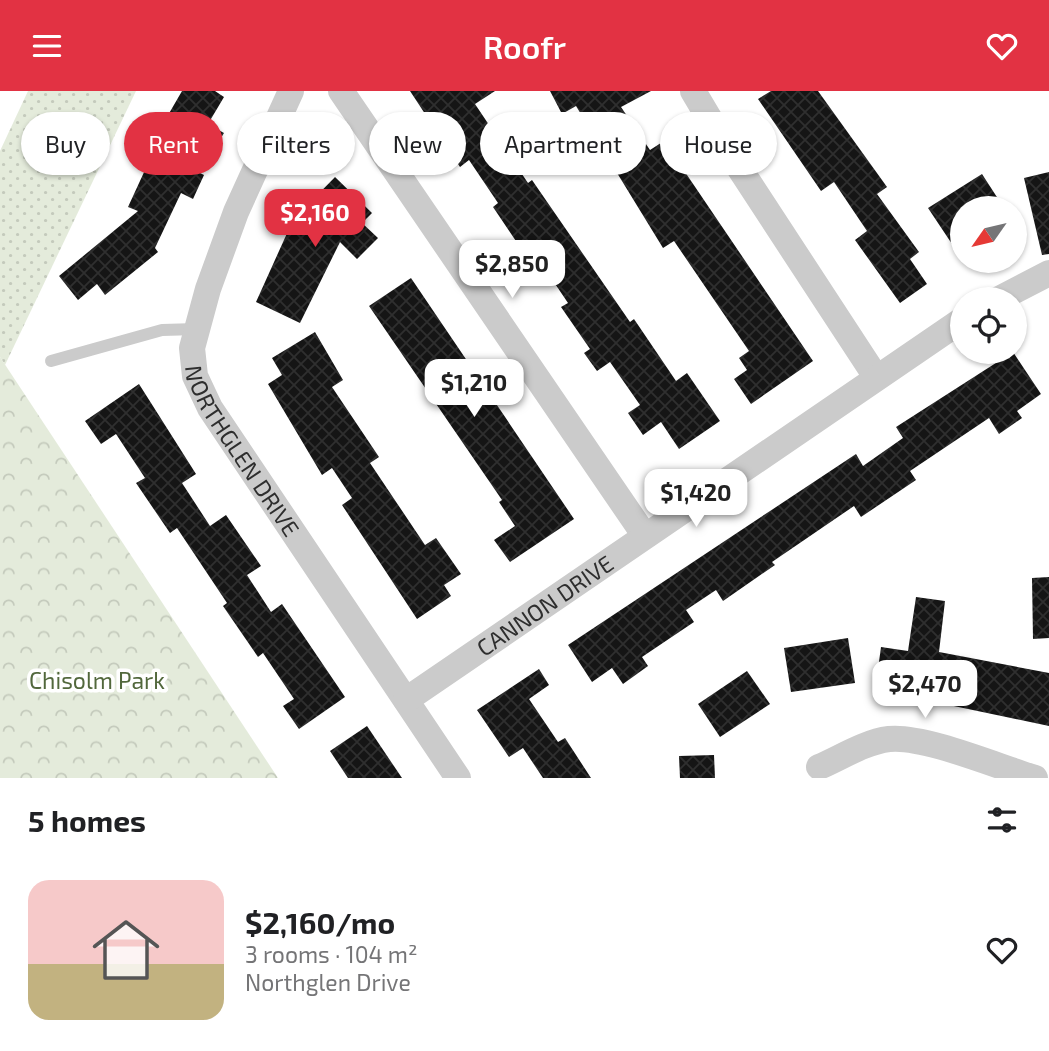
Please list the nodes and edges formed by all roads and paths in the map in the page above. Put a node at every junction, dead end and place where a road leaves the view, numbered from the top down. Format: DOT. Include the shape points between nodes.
graph roads {
  1 [pos="291,91"];
  2 [pos="341,91"];
  3 [pos="692,91"];
  4 [pos="1049,273"];
  5 [pos="1022,287"];
  6 [pos="950,328"];
  7 [pos="197,329"];
  8 [pos="51,361"];
  9 [pos="876,377"];
  10 [pos="645,536"];
  11 [pos="406,700"];
  12 [pos="819,768"];
  13 [pos="458,778"];
  14 [pos="1035,778"];
  1 -- 7 [label="street, NORTHGLEN DRIVE" via="236,212"];
  2 -- 10 [label="street"];
  3 -- 9 [label="street"];
  4 -- 5 [label="street"];
  6 -- 9 [label="street, CANNON DRIVE"];
  7 -- 8 [label="lane" via="162,330"];
  7 -- 11 [label="street, NORTHGLEN DRIVE" via="192,348 195,376 210,408"];
  9 -- 10 [label="street, CANNON DRIVE"];
  10 -- 11 [label="street, CANNON DRIVE"];
  11 -- 13 [label="street, NORTHGLEN DRIVE"];
  12 -- 14 [label="street" via="891,739 916,742"];
}
